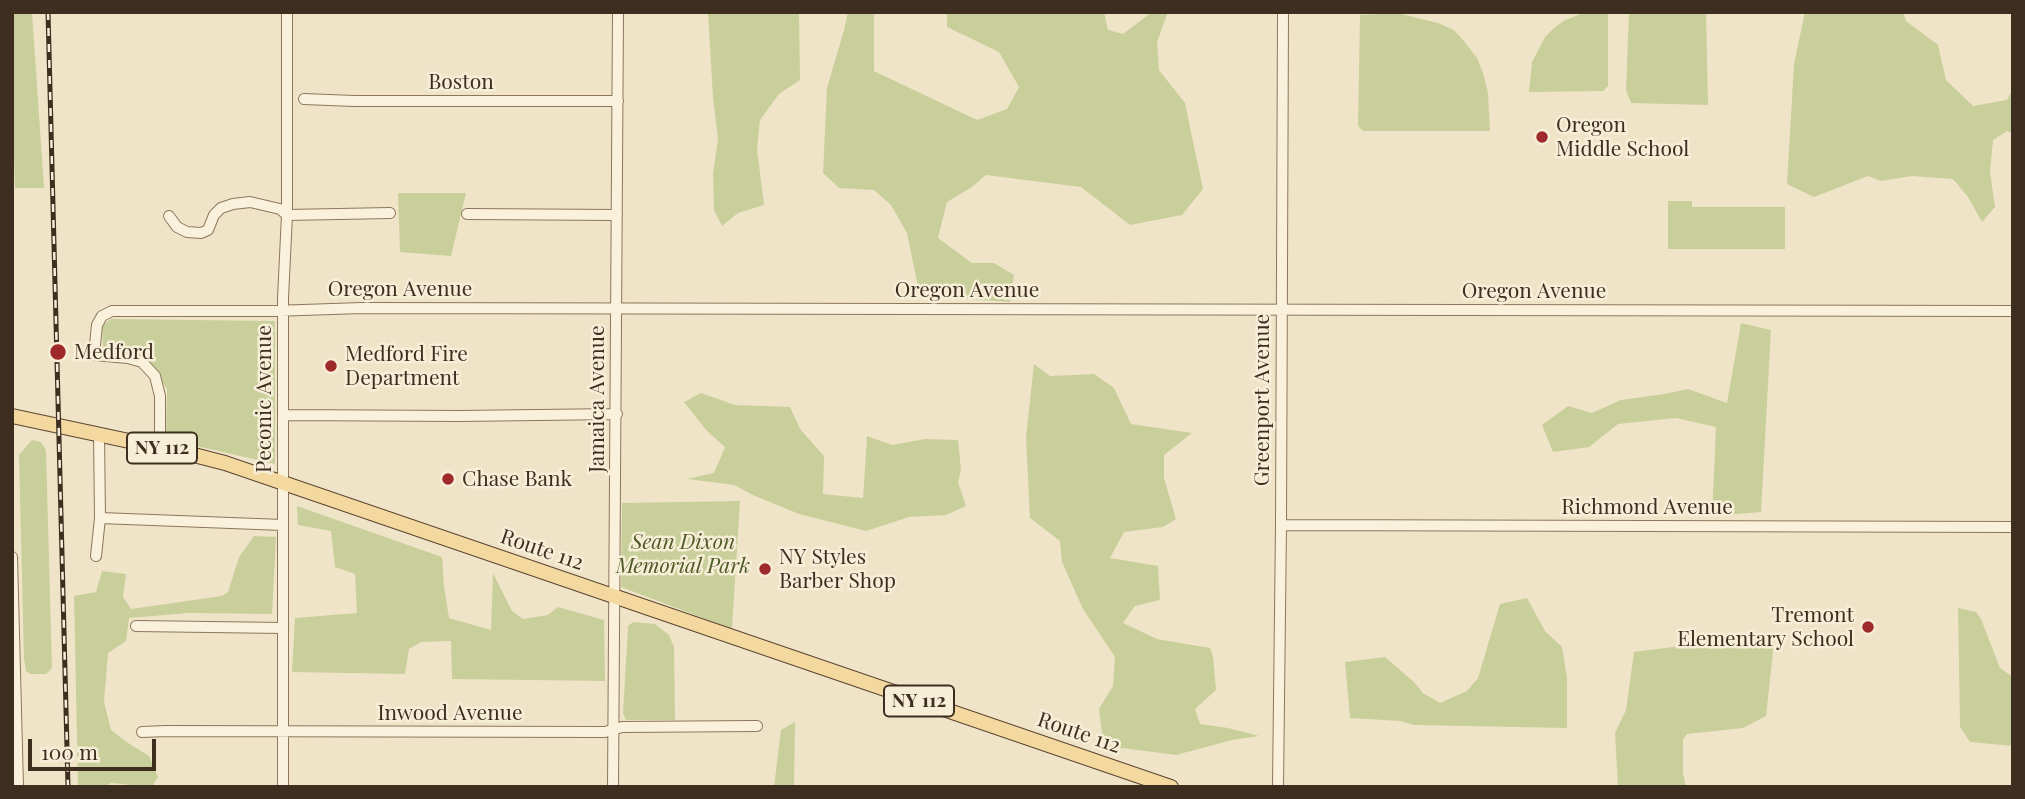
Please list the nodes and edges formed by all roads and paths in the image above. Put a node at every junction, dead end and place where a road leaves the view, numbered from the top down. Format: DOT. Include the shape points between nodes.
graph roads {
  1 [pos="287,12"];
  2 [pos="618,12"];
  3 [pos="1283,12"];
  4 [pos="304,99"];
  5 [pos="618,101"];
  6 [pos="390,212"];
  7 [pos="286,215"];
  8 [pos="467,215"];
  9 [pos="617,215"];
  10 [pos="169,216"];
  11 [pos="617,309"];
  12 [pos="283,310"];
  13 [pos="1281,310"];
  14 [pos="2013,311"];
  15 [pos="617,414"];
  16 [pos="283,415"];
  17 [pos="12,416"];
  18 [pos="99,433"];
  19 [pos="160,447"];
  20 [pos="283,483"];
  21 [pos="100,519"];
  22 [pos="283,525"];
  23 [pos="1281,525"];
  24 [pos="2013,527"];
  25 [pos="96,556"];
  26 [pos="12,557"];
  27 [pos="615,597"];
  28 [pos="136,626"];
  29 [pos="283,628"];
  30 [pos="757,726"];
  31 [pos="614,729"];
  32 [pos="284,731"];
  33 [pos="142,732"];
  34 [pos="18,787"];
  35 [pos="284,787"];
  36 [pos="614,787"];
  37 [pos="1171,787"];
  38 [pos="1278,787"];
  1 -- 7 [label="street, Peconic Avenue"];
  2 -- 5 [label="street, Jamaica Avenue"];
  3 -- 13 [label="street, Greenport Avenue"];
  4 -- 5 [label="street, Boston"];
  5 -- 9 [label="street, Jamaica Avenue"];
  6 -- 7 [label="street"];
  7 -- 10 [label="street" via="280,209 250,202 233,204 221,208 208,230 201,233 177,227"];
  7 -- 12 [label="street, Peconic Avenue"];
  8 -- 9 [label="street"];
  9 -- 11 [label="street, Jamaica Avenue"];
  11 -- 12 [label="street, Oregon Avenue"];
  11 -- 13 [label="street, Oregon Avenue"];
  11 -- 15 [label="street, Jamaica Avenue"];
  12 -- 16 [label="street, Peconic Avenue"];
  12 -- 19 [label="street, Oregon Avenue" via="112,311 102,316 94,355 142,362 155,376 160,396"];
  13 -- 14 [label="street, Oregon Avenue"];
  13 -- 23 [label="street, Greenport Avenue"];
  15 -- 16 [label="street"];
  15 -- 27 [label="street, Jamaica Avenue"];
  16 -- 20 [label="street, Peconic Avenue"];
  17 -- 18 [label="main road, Route 112 / NY 112"];
  18 -- 19 [label="main road, Route 112 / NY 112"];
  18 -- 21 [label="street"];
  19 -- 20 [label="main road, Route 112 / NY 112"];
  20 -- 22 [label="street, Peconic Avenue"];
  20 -- 27 [label="main road, Route 112 / NY 112"];
  21 -- 22 [label="street"];
  21 -- 25 [label="street"];
  22 -- 29 [label="street, Peconic Avenue"];
  23 -- 24 [label="street, Richmond Avenue"];
  23 -- 38 [label="street, Greenport Avenue"];
  26 -- 34 [label="street"];
  27 -- 31 [label="street, Jamaica Avenue"];
  27 -- 37 [label="main road, Route 112 / NY 112"];
  28 -- 29 [label="street"];
  29 -- 32 [label="street, Peconic Avenue"];
  30 -- 31 [label="street, Inwood Avenue"];
  31 -- 32 [label="street, Inwood Avenue"];
  31 -- 36 [label="street, Jamaica Avenue"];
  32 -- 33 [label="street, Inwood Avenue"];
  32 -- 35 [label="street, Peconic Avenue"];
}
